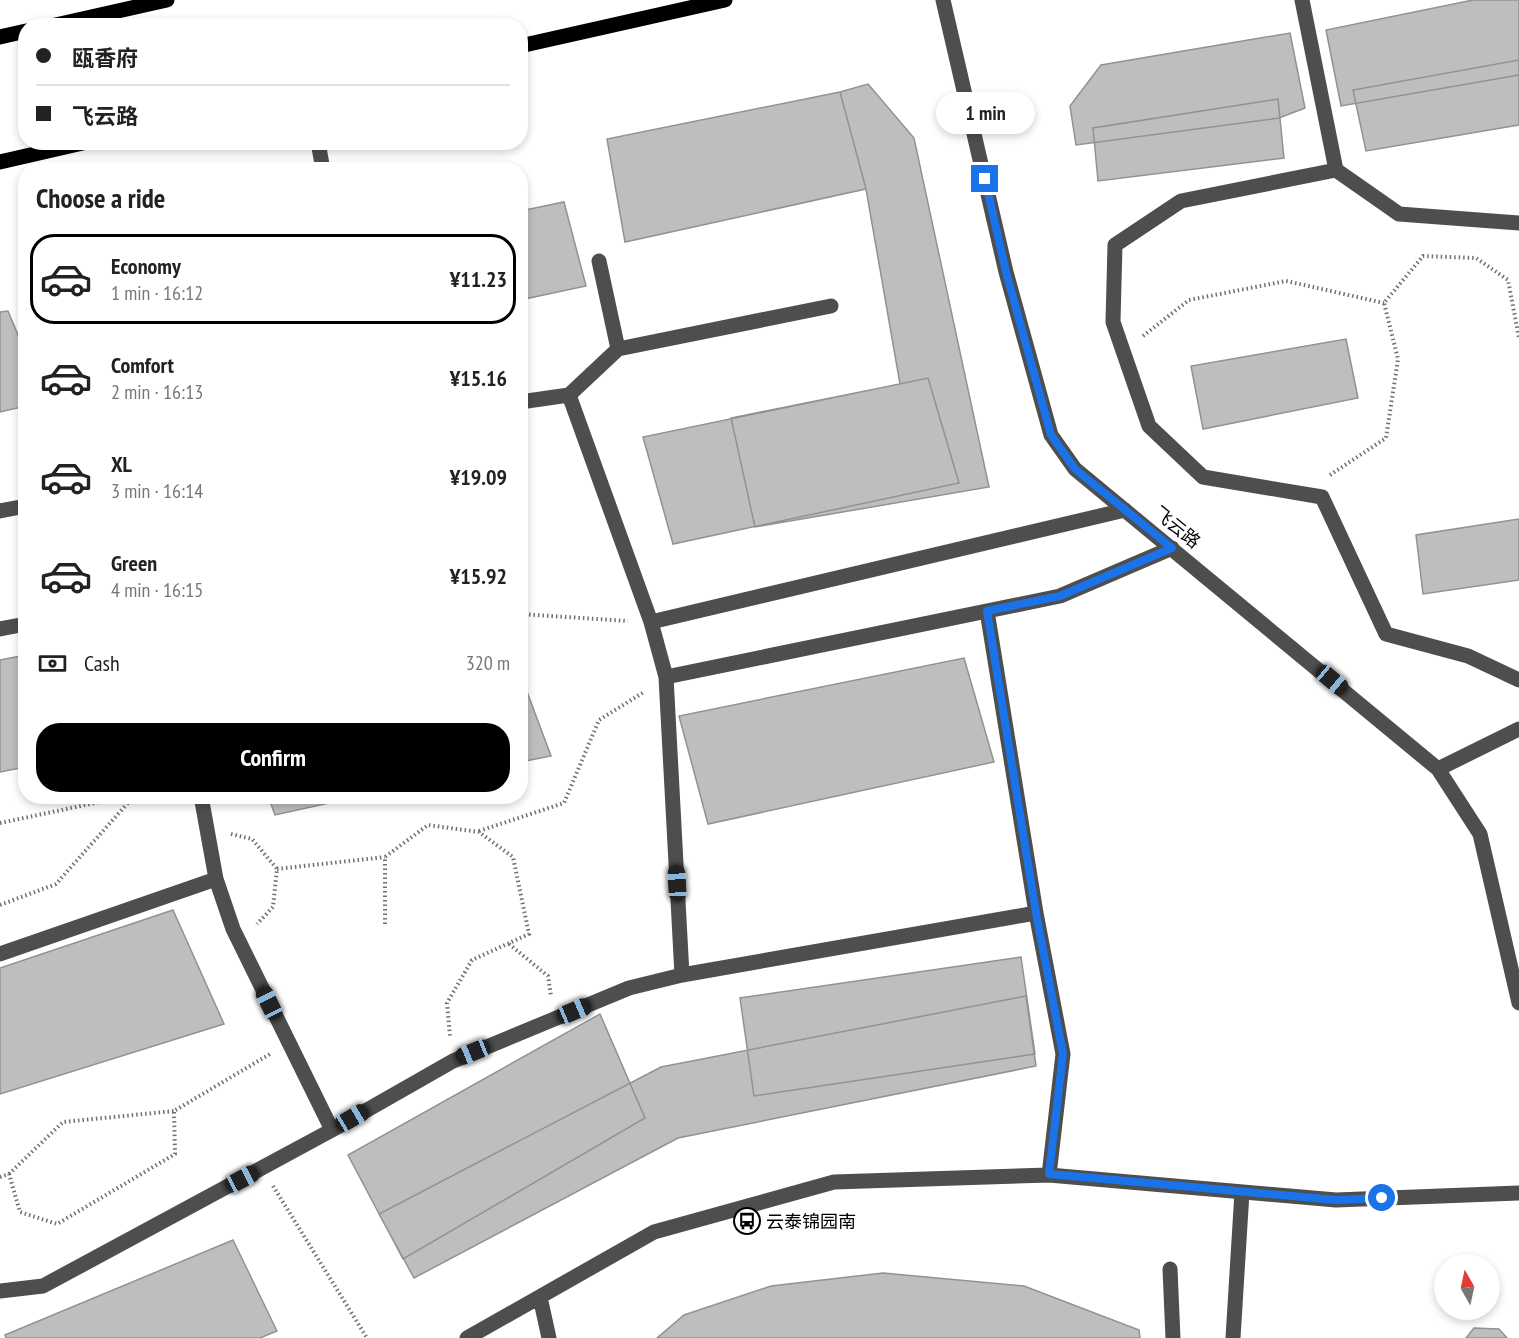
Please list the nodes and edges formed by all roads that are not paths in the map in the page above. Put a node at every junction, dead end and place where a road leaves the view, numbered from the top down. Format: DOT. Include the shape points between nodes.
graph roads {
  1 [pos="167,0"];
  2 [pos="724,0"];
  3 [pos="943,0"];
  4 [pos="1302,0"];
  5 [pos="87,18"];
  6 [pos="18,33"];
  7 [pos="0,37"];
  8 [pos="528,44"];
  9 [pos="52,150"];
  10 [pos="0,162"];
  11 [pos="1336,170"];
  12 [pos="1519,223"];
  13 [pos="599,261"];
  14 [pos="831,306"];
  15 [pos="618,349"];
  16 [pos="569,395"];
  17 [pos="528,401"];
  18 [pos="18,508"];
  19 [pos="1125,510"];
  20 [pos="0,511"];
  21 [pos="1172,548"];
  22 [pos="987,611"];
  23 [pos="651,622"];
  24 [pos="18,626"];
  25 [pos="0,629"];
  26 [pos="666,677"];
  27 [pos="1519,680"];
  28 [pos="1519,729"];
  29 [pos="1438,768"];
  30 [pos="202,804"];
  31 [pos="216,879"];
  32 [pos="1036,913"];
  33 [pos="0,954"];
  34 [pos="682,975"];
  35 [pos="1519,1003"];
  36 [pos="332,1130"];
  37 [pos="1049,1174"];
  38 [pos="1242,1192"];
  39 [pos="1519,1193"];
  40 [pos="1170,1269"];
  41 [pos="0,1291"];
  42 [pos="540,1297"];
  43 [pos="467,1338"];
  44 [pos="549,1338"];
  45 [pos="1173,1338"];
  46 [pos="1233,1338"];
  1 -- 5 [label="main road"];
  2 -- 8 [label="main road"];
  3 -- 19 [label="street, 飞云路" via="1006,272 1051,435 1075,469"];
  4 -- 11 [label="street"];
  6 -- 7 [label="main road"];
  9 -- 10 [label="main road"];
  11 -- 12 [label="street" via="1399,214"];
  11 -- 27 [label="street" via="1181,201 1115,245 1113,322 1149,426 1203,477 1322,497 1386,634 1468,656"];
  13 -- 15 [label="street"];
  14 -- 15 [label="street"];
  15 -- 16 [label="street"];
  16 -- 17 [label="street"];
  16 -- 23 [label="street"];
  18 -- 20 [label="street"];
  19 -- 21 [label="street, 飞云路"];
  19 -- 23 [label="street"];
  21 -- 22 [label="street" via="1060,596"];
  21 -- 29 [label="street, 飞云路"];
  22 -- 26 [label="street"];
  22 -- 32 [label="street"];
  23 -- 26 [label="street"];
  24 -- 25 [label="street"];
  26 -- 34 [label="street"];
  28 -- 29 [label="street"];
  29 -- 35 [label="street, 飞云路" via="1480,834"];
  30 -- 31 [label="street"];
  31 -- 33 [label="street"];
  31 -- 36 [label="street" via="233,929"];
  32 -- 34 [label="street"];
  32 -- 37 [label="street" via="1063,1054"];
  34 -- 36 [label="street" via="629,988 453,1061"];
  36 -- 41 [label="street" via="43,1286"];
  37 -- 38 [label="street"];
  37 -- 42 [label="street" via="834,1182 654,1232"];
  38 -- 39 [label="street" via="1336,1200"];
  38 -- 46 [label="street"];
  40 -- 45 [label="street"];
  42 -- 43 [label="street"];
  42 -- 44 [label="street"];
}
